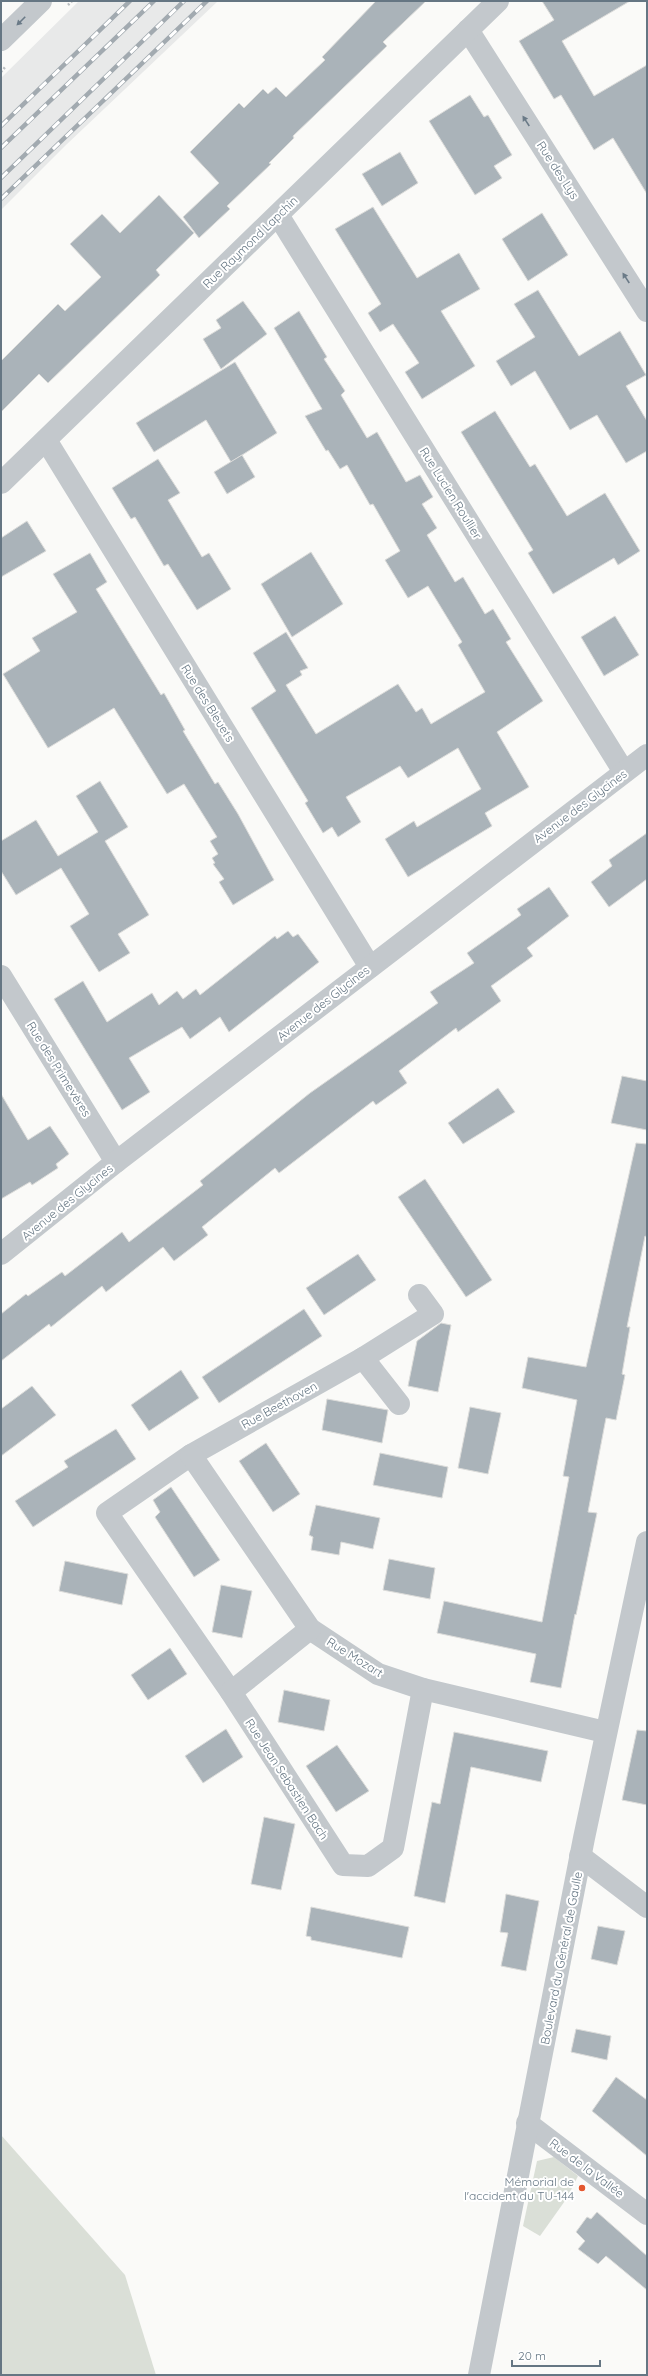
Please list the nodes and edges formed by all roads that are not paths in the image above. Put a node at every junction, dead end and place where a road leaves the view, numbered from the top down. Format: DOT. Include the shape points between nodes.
graph roads {
  1 [pos="41,1"];
  2 [pos="498,1"];
  3 [pos="468,30"];
  4 [pos="1,40"];
  5 [pos="278,215"];
  6 [pos="647,310"];
  7 [pos="46,440"];
  8 [pos="1,483"];
  9 [pos="647,755"];
  10 [pos="624,772"];
  11 [pos="370,967"];
  12 [pos="1,976"];
  13 [pos="116,1162"];
  14 [pos="1,1254"];
  15 [pos="419,1295"];
  16 [pos="363,1358"];
  17 [pos="399,1404"];
  18 [pos="191,1455"];
  19 [pos="107,1514"];
  20 [pos="647,1542"];
  21 [pos="643,1583"];
  22 [pos="310,1629"];
  23 [pos="424,1689"];
  24 [pos="231,1692"];
  25 [pos="605,1732"];
  26 [pos="580,1856"];
  27 [pos="647,1907"];
  28 [pos="527,2123"];
  29 [pos="647,2214"];
  30 [pos="479,2375"];
  1 -- 4 [label="street, one-way"];
  2 -- 3 [label="street, Rue Raymond Lapchin"];
  3 -- 5 [label="street, Rue Raymond Lapchin"];
  6 -- 3 [label="street, Rue des Lys, one-way"];
  5 -- 7 [label="street, Rue Raymond Lapchin"];
  5 -- 10 [label="street, Rue Lucien Roullier"];
  7 -- 8 [label="street, Rue Raymond Lapchin"];
  7 -- 11 [label="street, Rue des Bleuets"];
  9 -- 10 [label="street, Avenue des Glycines"];
  10 -- 11 [label="street, Avenue des Glycines"];
  11 -- 13 [label="street, Avenue des Glycines"];
  12 -- 13 [label="street, Rue des Primevères"];
  13 -- 14 [label="street, Avenue des Glycines"];
  15 -- 16 [label="street, Rue Beethoven" via="433,1314"];
  16 -- 17 [label="street"];
  16 -- 18 [label="street, Rue Beethoven"];
  18 -- 19 [label="street, Rue Beethoven"];
  18 -- 22 [label="street, Rue Mozart"];
  19 -- 24 [label="street, Rue Jean Sebastien Bach"];
  20 -- 21 [label="street, Boulevard du Général de Gaulle"];
  21 -- 25 [label="street, Boulevard du Général de Gaulle"];
  22 -- 23 [label="street, Rue Mozart" via="378,1674"];
  22 -- 24 [label="street"];
  23 -- 24 [label="street, Rue Jean Sebastien Bach" via="393,1848 368,1866 342,1865"];
  23 -- 25 [label="street, Rue Mozart"];
  25 -- 26 [label="street, Boulevard du Général de Gaulle"];
  26 -- 27 [label="street"];
  26 -- 28 [label="street, Boulevard du Général de Gaulle" via="546,2041"];
  28 -- 29 [label="street, Rue de la Vallée"];
  28 -- 30 [label="street, Boulevard du Général de Gaulle"];
}
